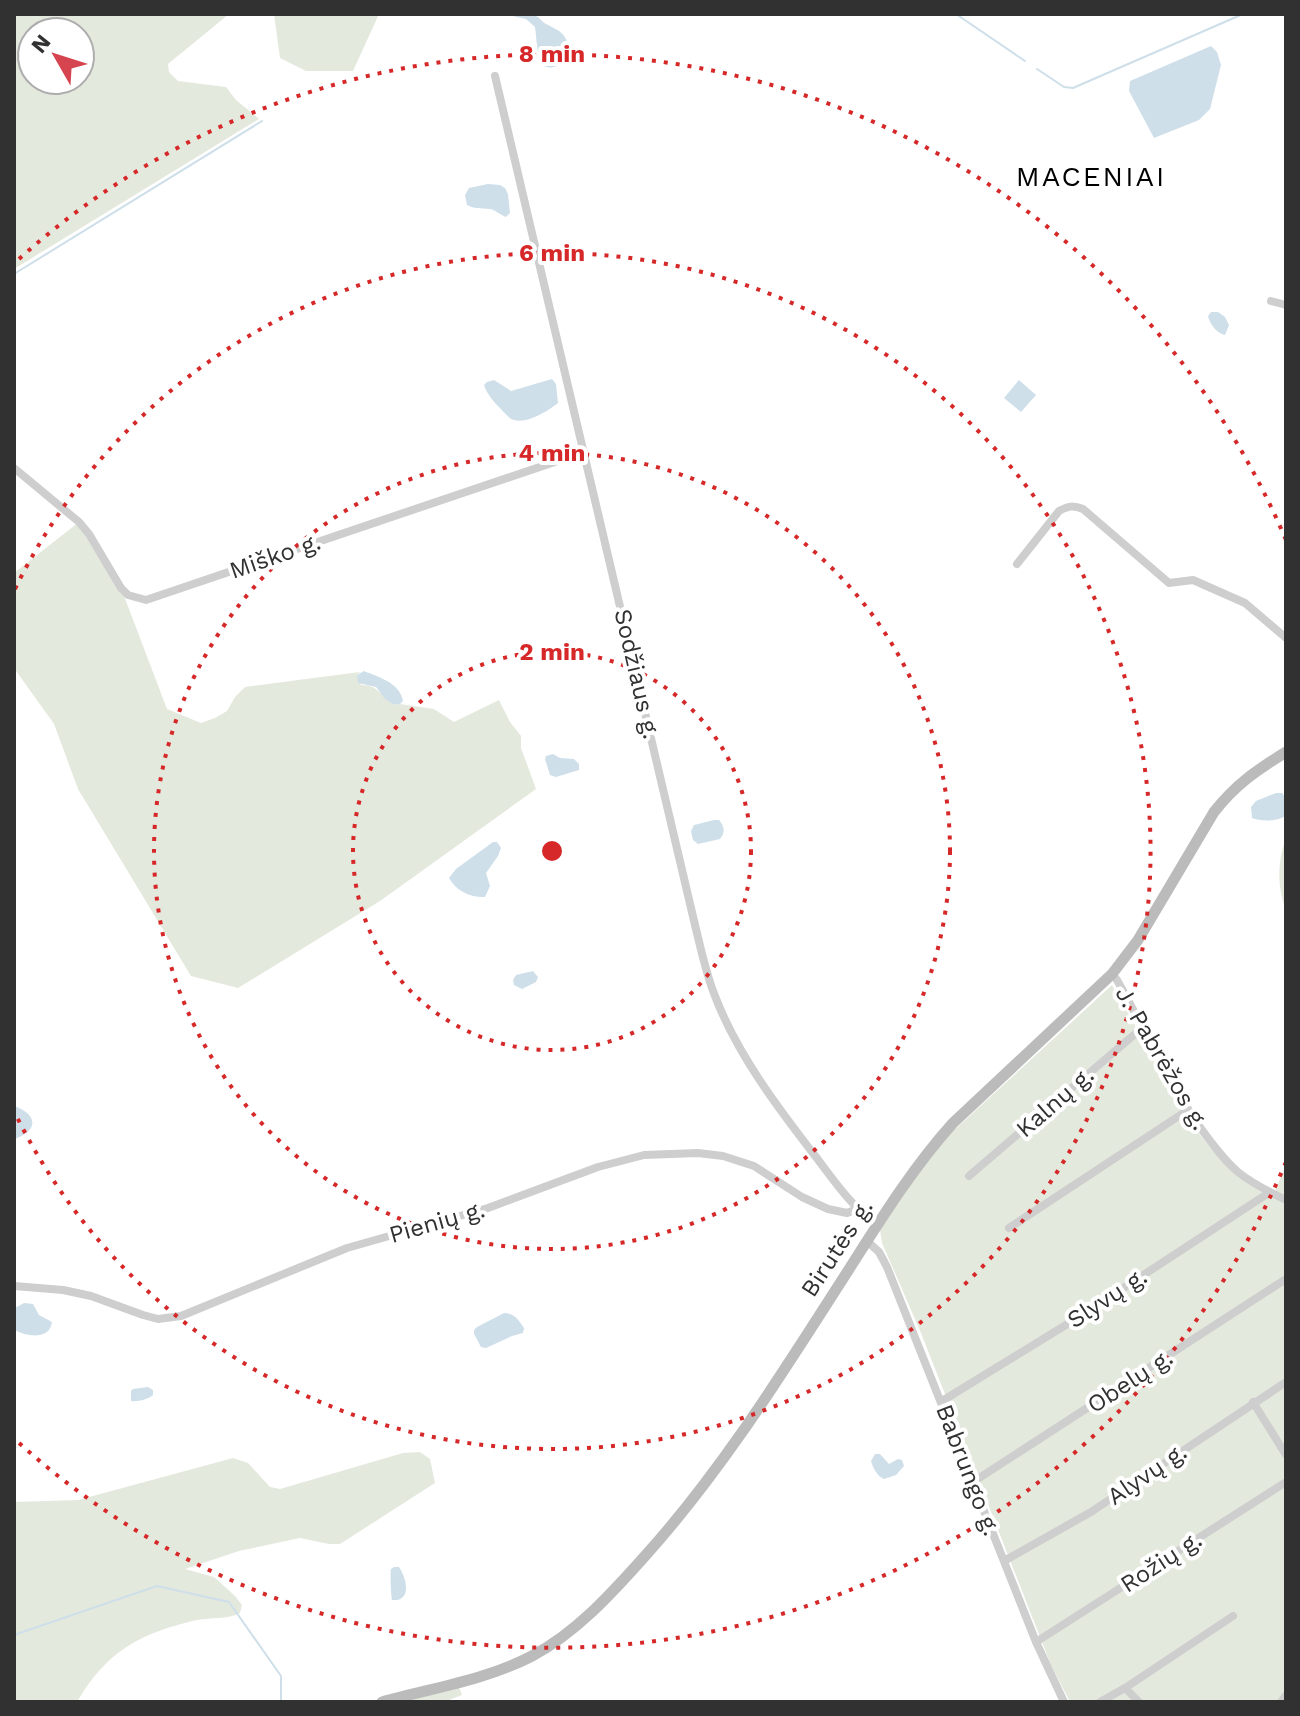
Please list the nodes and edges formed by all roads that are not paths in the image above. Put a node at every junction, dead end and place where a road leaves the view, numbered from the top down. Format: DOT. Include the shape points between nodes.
graph roads {
  1 [pos="495,76"];
  2 [pos="1271,301"];
  3 [pos="1286,305"];
  4 [pos="584,452"];
  5 [pos="14,468"];
  6 [pos="1017,564"];
  7 [pos="1286,638"];
  8 [pos="1286,752"];
  9 [pos="1112,974"];
  10 [pos="1142,1028"];
  11 [pos="1188,1110"];
  12 [pos="969,1176"];
  13 [pos="1270,1192"];
  14 [pos="1286,1200"];
  15 [pos="857,1209"];
  16 [pos="877,1225"];
  17 [pos="1009,1228"];
  18 [pos="867,1241"];
  19 [pos="1286,1279"];
  20 [pos="14,1286"];
  21 [pos="1286,1382"];
  22 [pos="942,1401"];
  23 [pos="1253,1402"];
  24 [pos="1286,1455"];
  25 [pos="973,1482"];
  26 [pos="1286,1482"];
  27 [pos="1004,1561"];
  28 [pos="1233,1616"];
  29 [pos="1036,1642"];
  30 [pos="1125,1688"];
  31 [pos="1286,1695"];
  32 [pos="382,1702"];
  33 [pos="1064,1702"];
  34 [pos="1100,1702"];
  35 [pos="1139,1702"];
  36 [pos="1281,1702"];
  1 -- 4 [label="street, Sodžiaus g."];
  2 -- 3 [label="street"];
  4 -- 5 [label="street, Miško g." via="146,600 121,588 79,522"];
  4 -- 15 [label="street, Sodžiaus g." via="714,994 766,1089"];
  6 -- 7 [label="street" via="1059,511 1075,506 1169,583 1193,580 1245,603"];
  8 -- 9 [label="main road, Birutės g." via="1225,797"];
  9 -- 10 [label="street, J. Pabrėžos g."];
  9 -- 16 [label="main road, Birutės g." via="953,1123"];
  10 -- 11 [label="street, J. Pabrėžos g."];
  10 -- 12 [label="street, Kalnų g."];
  11 -- 13 [label="street, J. Pabrėžos g." via="1225,1159"];
  11 -- 17 [label="street"];
  13 -- 14 [label="street, J. Pabrėžos g."];
  13 -- 22 [label="street, Slyvų g."];
  15 -- 16 [label="street, Sodžiaus g."];
  15 -- 20 [label="street, Pienių g." via="828,1209 754,1166 723,1156 644,1155 347,1248 181,1316 158,1319 91,1296"];
  16 -- 18 [label="main road, Birutės g."];
  18 -- 22 [label="street, Babrungo g." via="887,1267"];
  18 -- 32 [label="main road, Birutės g." via="690,1504 595,1608 556,1641 514,1664"];
  19 -- 25 [label="street, Obelų g."];
  21 -- 23 [label="street, Alyvų g."];
  22 -- 25 [label="street, Babrungo g."];
  23 -- 24 [label="street"];
  23 -- 27 [label="street, Alyvų g." via="1091,1512"];
  25 -- 27 [label="street, Babrungo g."];
  26 -- 29 [label="street, Rožių g."];
  27 -- 29 [label="street, Babrungo g."];
  28 -- 30 [label="street"];
  29 -- 33 [label="street, Babrungo g."];
  30 -- 34 [label="street"];
  30 -- 35 [label="street"];
  31 -- 36 [label="street"];
}
